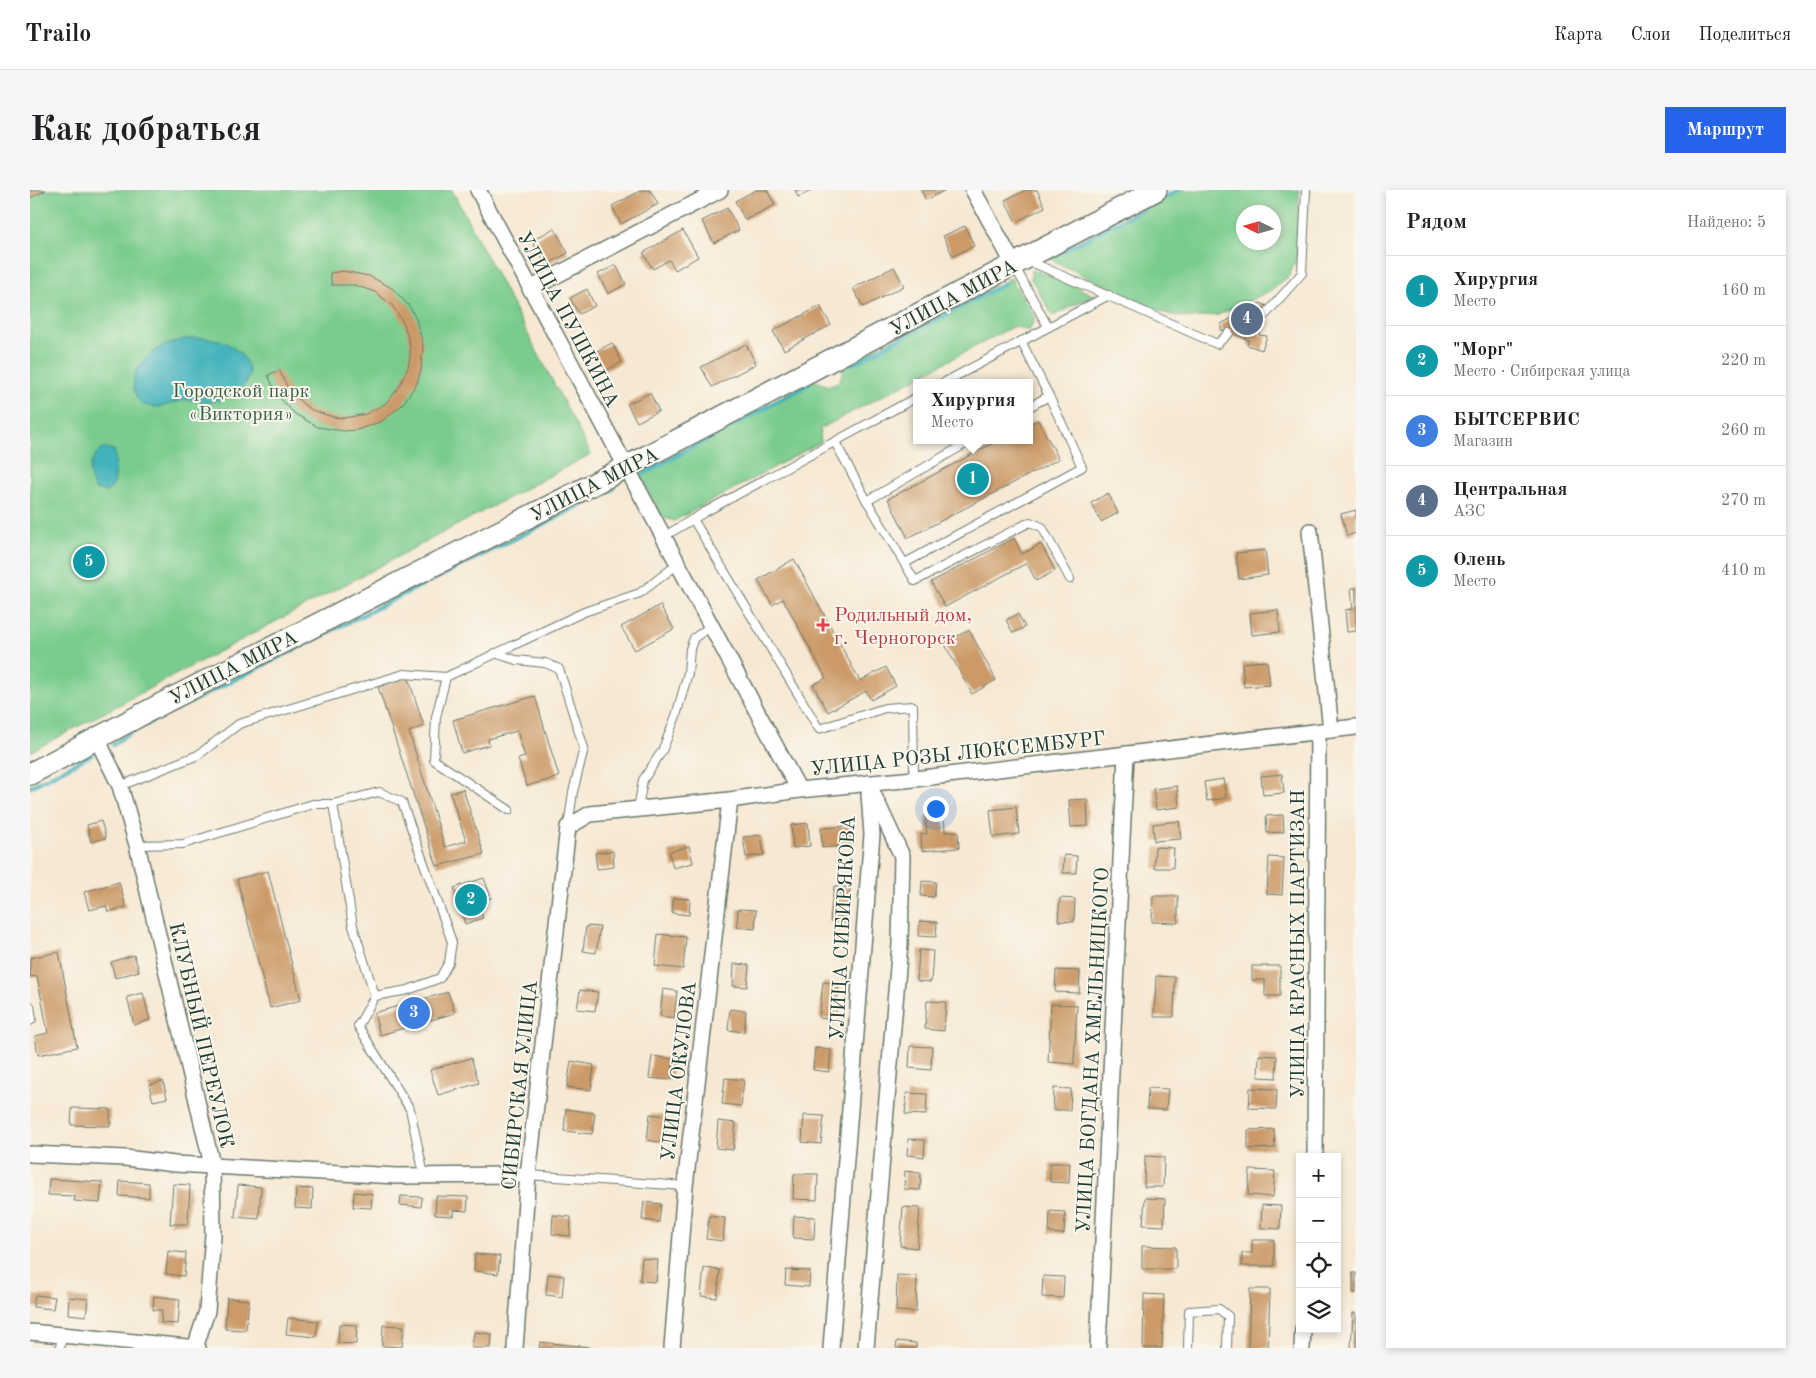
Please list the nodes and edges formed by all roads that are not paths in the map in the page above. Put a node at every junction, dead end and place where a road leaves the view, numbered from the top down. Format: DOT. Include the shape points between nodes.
graph roads {
  1 [pos="478,190"];
  2 [pos="720,190"];
  3 [pos="973,190"];
  4 [pos="1156,190"];
  5 [pos="1306,190"];
  6 [pos="1019,262"];
  7 [pos="530,289"];
  8 [pos="1109,295"];
  9 [pos="1266,314"];
  10 [pos="1048,327"];
  11 [pos="1229,333"];
  12 [pos="1021,341"];
  13 [pos="950,379"];
  14 [pos="1049,396"];
  15 [pos="913,399"];
  16 [pos="1033,405"];
  17 [pos="835,442"];
  18 [pos="965,444"];
  19 [pos="626,468"];
  20 [pos="867,501"];
  21 [pos="693,519"];
  22 [pos="1310,531"];
  23 [pos="663,537"];
  24 [pos="905,563"];
  25 [pos="678,564"];
  26 [pos="1070,579"];
  27 [pos="711,626"];
  28 [pos="495,654"];
  29 [pos="446,677"];
  30 [pos="1356,728"];
  31 [pos="1325,731"];
  32 [pos="97,739"];
  33 [pos="1126,754"];
  34 [pos="30,774"];
  35 [pos="914,779"];
  36 [pos="868,783"];
  37 [pos="120,786"];
  38 [pos="799,790"];
  39 [pos="730,800"];
  40 [pos="333,804"];
  41 [pos="638,809"];
  42 [pos="509,810"];
  43 [pos="568,827"];
  44 [pos="136,845"];
  45 [pos="375,996"];
  46 [pos="30,1006"];
  47 [pos="30,1022"];
  48 [pos="1315,1153"];
  49 [pos="30,1154"];
  50 [pos="212,1165"];
  51 [pos="424,1175"];
  52 [pos="528,1176"];
  53 [pos="685,1186"];
  54 [pos="30,1332"];
  55 [pos="1303,1333"];
  56 [pos="61,1341"];
  57 [pos="196,1348"];
  58 [pos="515,1348"];
  59 [pos="672,1348"];
  60 [pos="831,1348"];
  61 [pos="866,1348"];
  62 [pos="1098,1348"];
  63 [pos="1188,1348"];
  64 [pos="1227,1348"];
  65 [pos="1302,1348"];
  1 -- 7 [label="street, УЛИЦА ПУШКИНА"];
  2 -- 7 [label="street"];
  3 -- 6 [label="street"];
  4 -- 6 [label="main road, УЛИЦА МИРА"];
  5 -- 9 [label="lane" via="1302,272"];
  6 -- 8 [label="lane"];
  6 -- 10 [label="lane"];
  6 -- 19 [label="main road, УЛИЦА МИРА"];
  7 -- 19 [label="street, УЛИЦА ПУШКИНА"];
  8 -- 10 [label="lane"];
  8 -- 11 [label="lane" via="1217,344"];
  10 -- 12 [label="lane"];
  12 -- 13 [label="lane"];
  12 -- 14 [label="lane"];
  14 -- 16 [label="lane"];
  14 -- 24 [label="lane" via="1082,467"];
  15 -- 17 [label="lane"];
  17 -- 20 [label="lane"];
  17 -- 21 [label="lane"];
  18 -- 20 [label="lane"];
  19 -- 23 [label="street, УЛИЦА ПУШКИНА"];
  19 -- 32 [label="main road, УЛИЦА МИРА"];
  20 -- 24 [label="lane"];
  21 -- 23 [label="lane"];
  21 -- 35 [label="lane" via="820,729 885,708 913,706"];
  22 -- 31 [label="street, УЛИЦА КРАСНЫХ ПАРТИЗАН"];
  23 -- 25 [label="street, УЛИЦА ПУШКИНА"];
  24 -- 26 [label="lane" via="915,581 1030,522 1042,528"];
  25 -- 27 [label="street, УЛИЦА ПУШКИНА"];
  25 -- 28 [label="lane" via="640,593 584,612"];
  27 -- 38 [label="street, УЛИЦА ПУШКИНА"];
  27 -- 41 [label="lane" via="694,638 676,716 662,751 643,780"];
  28 -- 29 [label="lane"];
  28 -- 43 [label="lane" via="560,669 584,748"];
  29 -- 37 [label="lane" via="404,674 239,724 198,755"];
  29 -- 42 [label="lane" via="436,717 434,760"];
  30 -- 31 [label="street, УЛИЦА РОЗЫ ЛЮКСЕМБУРГ"];
  31 -- 33 [label="street, УЛИЦА РОЗЫ ЛЮКСЕМБУРГ"];
  31 -- 48 [label="street, УЛИЦА КРАСНЫХ ПАРТИЗАН"];
  32 -- 34 [label="main road, УЛИЦА МИРА"];
  32 -- 37 [label="street, КЛУБНЫЙ ПЕРЕУЛОК"];
  33 -- 35 [label="street, УЛИЦА РОЗЫ ЛЮКСЕМБУРГ"];
  33 -- 62 [label="street, УЛИЦА БОГДАНА ХМЕЛЬНИЦКОГО"];
  35 -- 36 [label="street, УЛИЦА РОЗЫ ЛЮКСЕМБУРГ"];
  36 -- 38 [label="street, УЛИЦА РОЗЫ ЛЮКСЕМБУРГ"];
  36 -- 60 [label="street, УЛИЦА СИБИРЯКОВА" via="871,852"];
  36 -- 61 [label="street, УЛИЦА СИБИРЯКОВА" via="902,856 900,944"];
  37 -- 44 [label="street, КЛУБНЫЙ ПЕРЕУЛОК"];
  38 -- 39 [label="street, УЛИЦА РОЗЫ ЛЮКСЕМБУРГ"];
  39 -- 41 [label="street, УЛИЦА РОЗЫ ЛЮКСЕМБУРГ"];
  39 -- 53 [label="street, УЛИЦА ОКУЛОВА"];
  40 -- 44 [label="lane" via="313,804 183,844"];
  40 -- 45 [label="lane" via="354,926"];
  40 -- 45 [label="lane" via="380,792 402,802 452,942 449,962 440,978 408,990"];
  41 -- 43 [label="street, УЛИЦА РОЗЫ ЛЮКСЕМБУРГ" via="590,814"];
  43 -- 52 [label="street, СИБИРСКАЯ УЛИЦА"];
  44 -- 50 [label="street, КЛУБНЫЙ ПЕРЕУЛОК"];
  45 -- 51 [label="lane" via="358,1026 410,1109"];
  46 -- 47 [label="lane"];
  49 -- 50 [label="street"];
  50 -- 51 [label="street"];
  50 -- 57 [label="street, КЛУБНЫЙ ПЕРЕУЛОК" via="213,1235 208,1302"];
  51 -- 52 [label="street"];
  52 -- 53 [label="lane"];
  52 -- 58 [label="street, СИБИРСКАЯ УЛИЦА"];
  53 -- 59 [label="street, УЛИЦА ОКУЛОВА"];
  54 -- 56 [label="street"];
  55 -- 65 [label="street"];
  56 -- 57 [label="street"];
  63 -- 64 [label="lane" via="1189,1311 1220,1310 1228,1316"];
}
